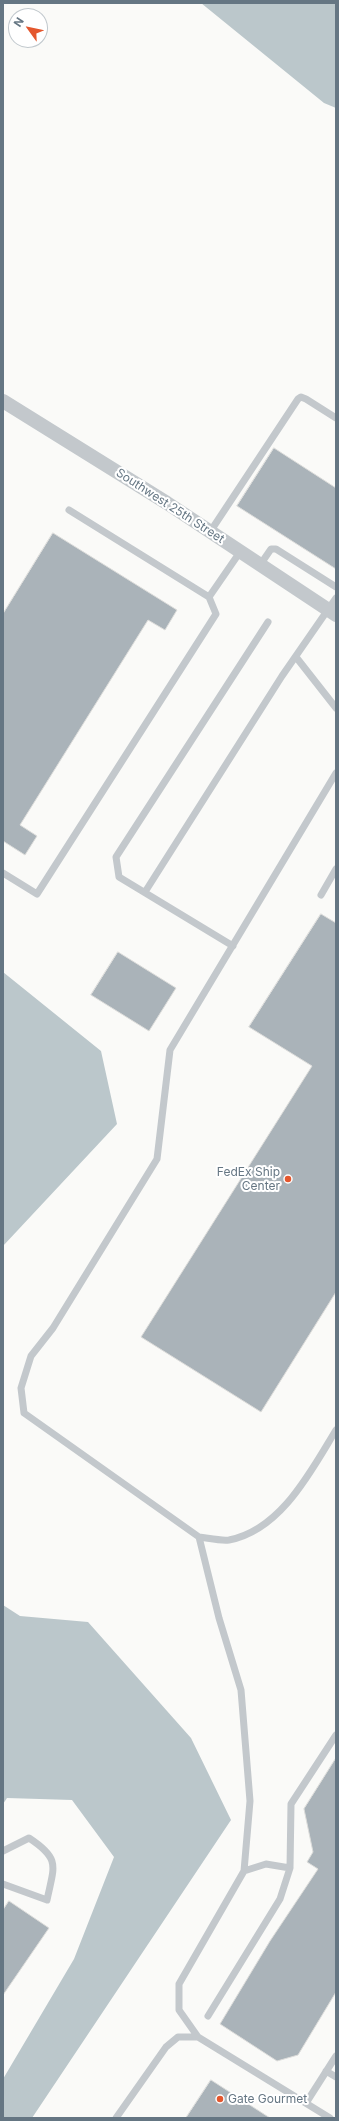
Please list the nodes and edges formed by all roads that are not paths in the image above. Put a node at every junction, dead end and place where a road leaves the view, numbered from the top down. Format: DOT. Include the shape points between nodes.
graph roads {
  1 [pos="3,401"];
  2 [pos="336,418"];
  3 [pos="69,510"];
  4 [pos="210,532"];
  5 [pos="240,552"];
  6 [pos="260,565"];
  7 [pos="336,587"];
  8 [pos="209,597"];
  9 [pos="333,608"];
  10 [pos="268,622"];
  11 [pos="296,657"];
  12 [pos="336,708"];
  13 [pos="336,773"];
  14 [pos="336,869"];
  15 [pos="3,873"];
  16 [pos="145,892"];
  17 [pos="321,895"];
  18 [pos="232,946"];
  19 [pos="336,1430"];
  20 [pos="199,1537"];
  21 [pos="336,1734"];
  22 [pos="3,1851"];
  23 [pos="290,1868"];
  24 [pos="244,1871"];
  25 [pos="3,1884"];
  26 [pos="208,2016"];
  27 [pos="198,2037"];
  28 [pos="336,2056"];
  29 [pos="326,2071"];
  30 [pos="336,2077"];
  31 [pos="306,2103"];
  32 [pos="116,2118"];
  33 [pos="330,2118"];
  1 -- 4 [label="street, Southwest 25th Street"];
  2 -- 4 [label="lane" via="306,399 298,399"];
  3 -- 8 [label="lane"];
  4 -- 5 [label="street, Southwest 25th Street"];
  5 -- 6 [label="street, Southwest 25th Street"];
  5 -- 8 [label="lane"];
  6 -- 7 [label="lane" via="271,549 276,549"];
  6 -- 9 [label="street, Southwest 25th Street"];
  8 -- 15 [label="lane" via="216,614 37,894"];
  9 -- 11 [label="lane"];
  10 -- 16 [label="lane" via="116,858 119,877"];
  11 -- 12 [label="lane"];
  11 -- 16 [label="lane"];
  13 -- 18 [label="lane"];
  14 -- 17 [label="lane"];
  16 -- 18 [label="lane"];
  18 -- 20 [label="lane" via="170,1050 157,1159 53,1328 31,1356 20,1388 24,1413"];
  19 -- 20 [label="lane" via="302,1487 263,1527 229,1540"];
  20 -- 24 [label="lane" via="219,1618 241,1690 250,1801"];
  21 -- 23 [label="lane" via="291,1804"];
  22 -- 25 [label="lane" via="29,1838 45,1848 54,1866 47,1900"];
  23 -- 24 [label="lane" via="266,1864"];
  23 -- 26 [label="lane" via="280,1899"];
  24 -- 27 [label="lane" via="178,1984 178,2010"];
  27 -- 31 [label="lane"];
  27 -- 32 [label="lane" via="178,2037 166,2047"];
  28 -- 29 [label="lane"];
  29 -- 30 [label="lane"];
  29 -- 31 [label="lane"];
  31 -- 33 [label="lane"];
}
